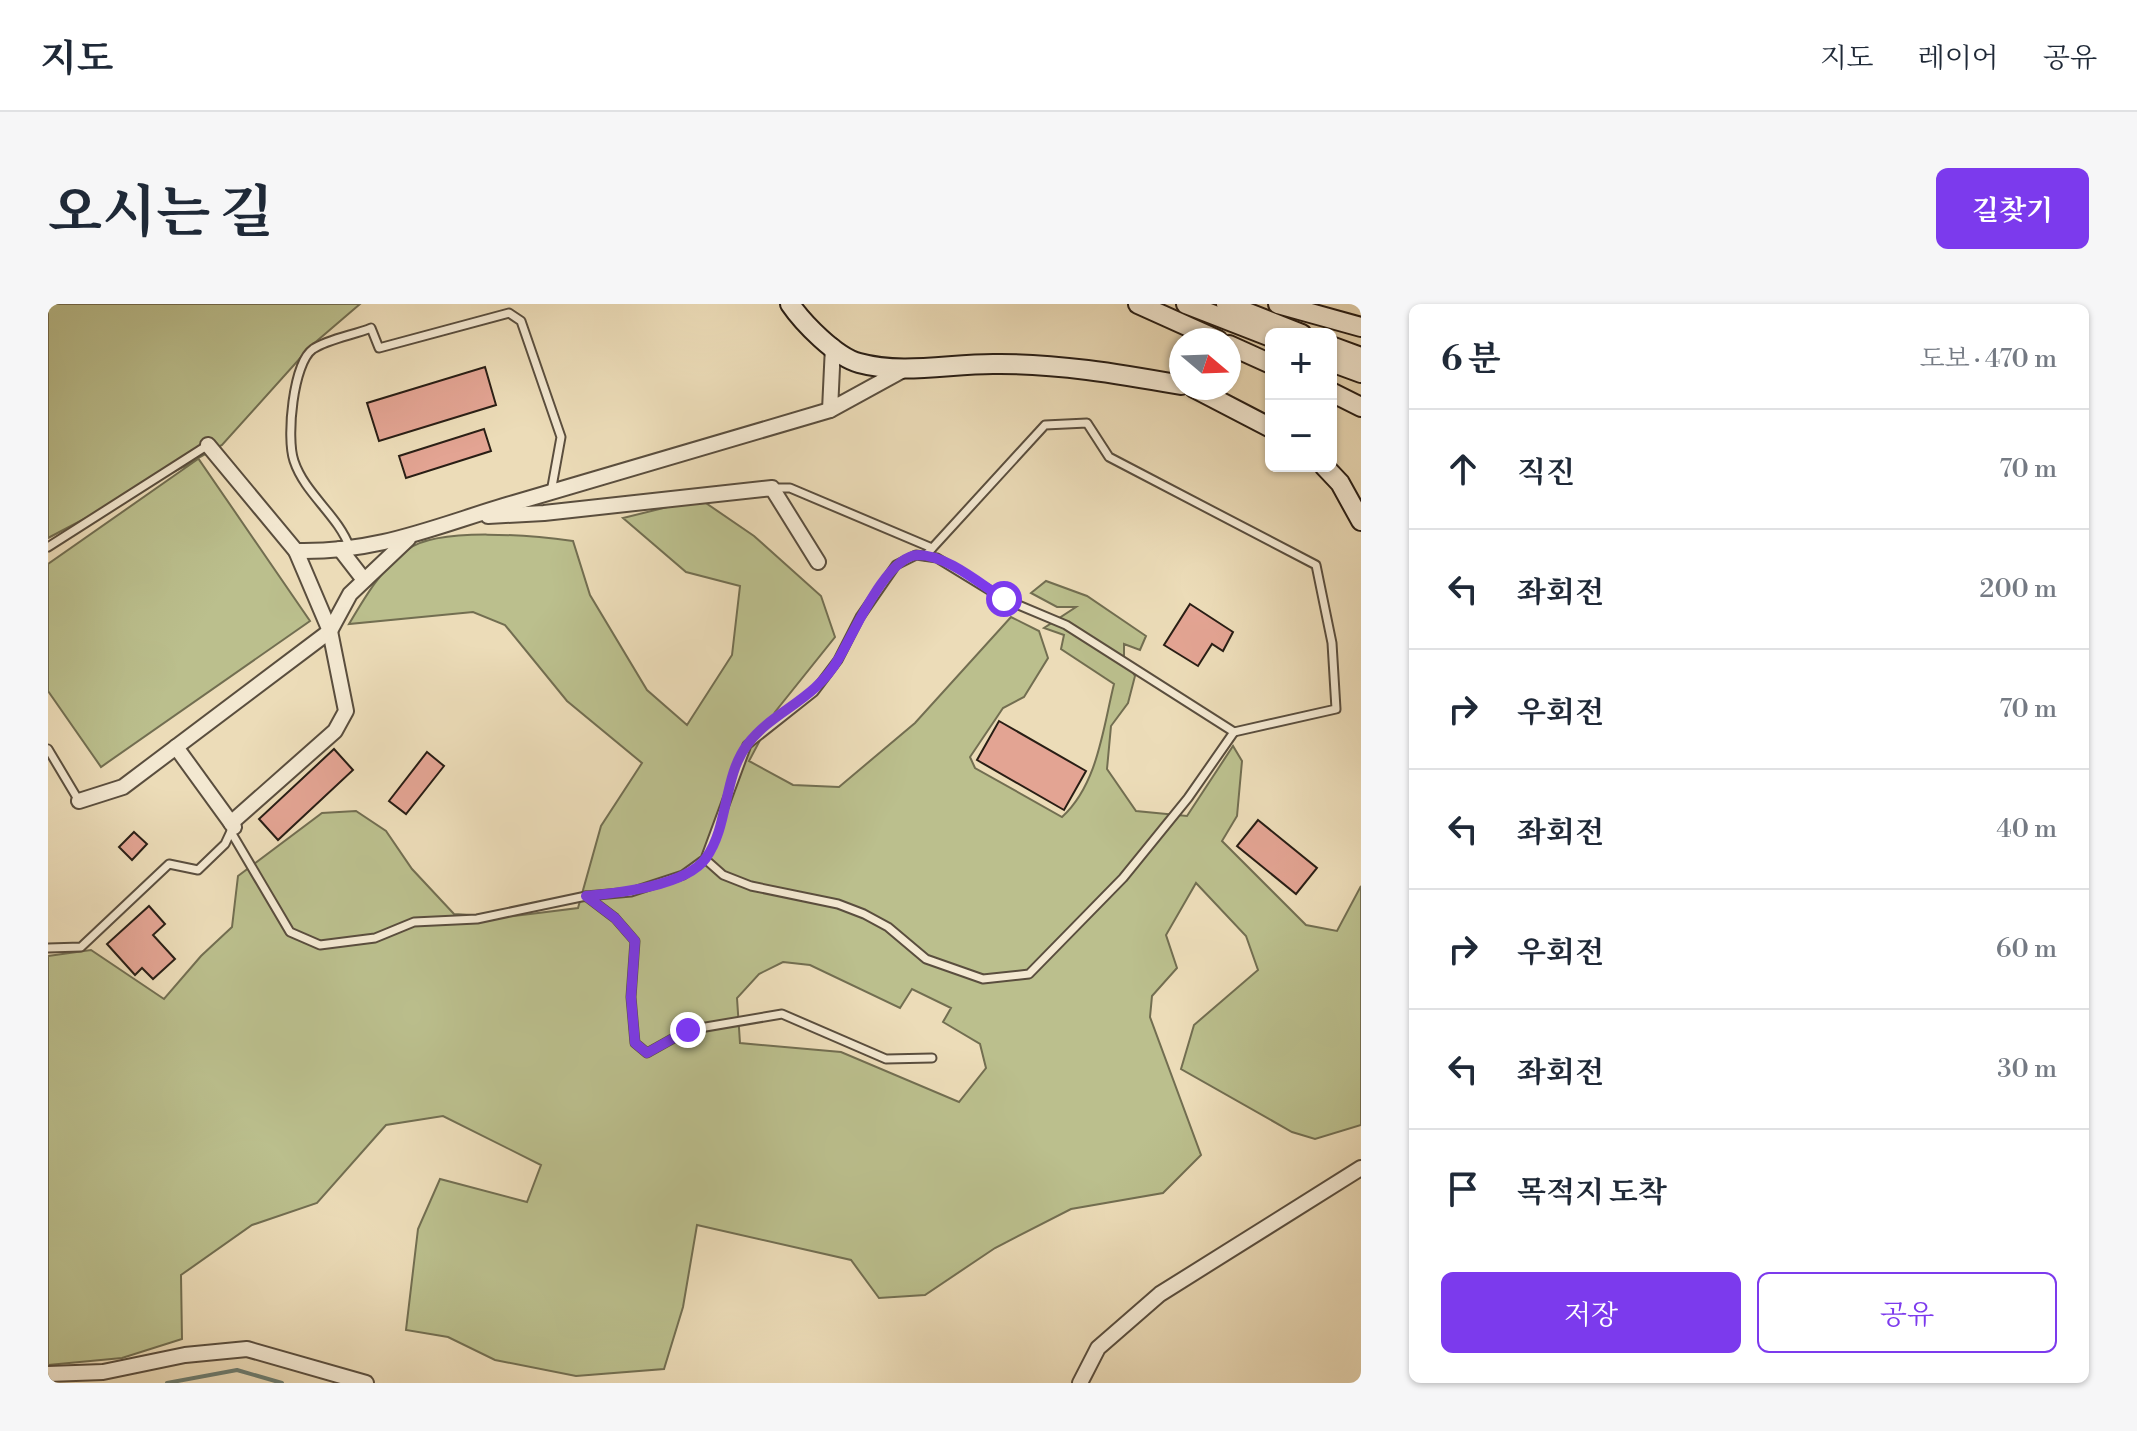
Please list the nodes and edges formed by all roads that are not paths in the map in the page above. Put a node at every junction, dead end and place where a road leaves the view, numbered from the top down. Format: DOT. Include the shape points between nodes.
graph roads {
  1 [pos="790,304"];
  2 [pos="1138,304"];
  3 [pos="1186,304"];
  4 [pos="1226,304"];
  5 [pos="1278,304"];
  6 [pos="1361,327"];
  7 [pos="1191,328"];
  8 [pos="1287,328"];
  9 [pos="1265,335"];
  10 [pos="833,346"];
  11 [pos="1337,348"];
  12 [pos="1241,350"];
  13 [pos="1361,357"];
  14 [pos="1265,361"];
  15 [pos="1337,364"];
  16 [pos="903,370"];
  17 [pos="1361,373"];
  18 [pos="1169,383"];
  19 [pos="1337,395"];
  20 [pos="1217,400"];
  21 [pos="1361,407"];
  22 [pos="830,410"];
  23 [pos="1265,425"];
  24 [pos="208,445"];
  25 [pos="1330,472"];
  26 [pos="772,488"];
  27 [pos="551,492"];
  28 [pos="471,517"];
  29 [pos="1361,521"];
  30 [pos="408,539"];
  31 [pos="48,547"];
  32 [pos="932,548"];
  33 [pos="345,549"];
  34 [pos="296,551"];
  35 [pos="925,556"];
  36 [pos="818,562"];
  37 [pos="364,580"];
  38 [pos="349,596"];
  39 [pos="320,602"];
  40 [pos="330,631"];
  41 [pos="1234,732"];
  42 [pos="176,747"];
  43 [pos="48,749"];
  44 [pos="79,801"];
  45 [pos="232,827"];
  46 [pos="705,859"];
  47 [pos="586,896"];
  48 [pos="48,948"];
  49 [pos="932,1058"];
  50 [pos="1361,1168"];
  51 [pos="48,1374"];
  52 [pos="366,1383"];
  53 [pos="1080,1383"];
  1 -- 10 [label="street" via="803,324"];
  2 -- 7 [label="street"];
  3 -- 9 [label="street"];
  4 -- 8 [label="street"];
  5 -- 6 [label="street"];
  10 -- 16 [label="street" via="855,362"];
  10 -- 22 [label="street"];
  11 -- 13 [label="street"];
  12 -- 14 [label="street"];
  15 -- 17 [label="street"];
  16 -- 18 [label="street" via="994,364"];
  16 -- 22 [label="street"];
  19 -- 21 [label="street"];
  20 -- 23 [label="street"];
  22 -- 27 [label="street"];
  24 -- 31 [label="lane"];
  24 -- 34 [label="street"];
  25 -- 29 [label="street"];
  26 -- 28 [label="street"];
  26 -- 32 [label="lane" via="790,488"];
  26 -- 36 [label="street"];
  27 -- 28 [label="street"];
  27 -- 33 [label="lane" via="561,437 521,321 509,313 379,348 371,328 312,350 289,410 294,461 342,527"];
  28 -- 30 [label="street"];
  30 -- 33 [label="street"];
  30 -- 37 [label="street"];
  32 -- 35 [label="lane"];
  32 -- 41 [label="lane" via="1045,425 1087,423 1109,457 1316,565 1332,643 1336,709"];
  33 -- 34 [label="street"];
  33 -- 37 [label="street"];
  34 -- 39 [label="street"];
  35 -- 41 [label="lane" via="1066,625"];
  35 -- 46 [label="lane" via="896,565 814,692 747,745"];
  37 -- 38 [label="street"];
  38 -- 39 [label="street"];
  38 -- 40 [label="street"];
  39 -- 40 [label="street"];
  40 -- 42 [label="street"];
  40 -- 45 [label="street" via="346,711 335,731"];
  41 -- 46 [label="lane" via="1123,878 1029,974 983,979 926,959 864,914 751,886 723,875"];
  42 -- 44 [label="street" via="123,787"];
  42 -- 45 [label="street"];
  43 -- 44 [label="lane"];
  45 -- 47 [label="lane" via="290,932 320,945 375,938 414,922 477,919"];
  45 -- 48 [label="lane" via="225,844 198,870 169,864 81,947"];
  46 -- 47 [label="lane" via="683,875 631,892"];
  47 -- 49 [label="lane" via="635,941 635,1043 647,1053 688,1030 782,1014 886,1059"];
  50 -- 53 [label="street" via="1160,1294 1098,1348"];
  51 -- 52 [label="street" via="103,1372 247,1349"];
}
